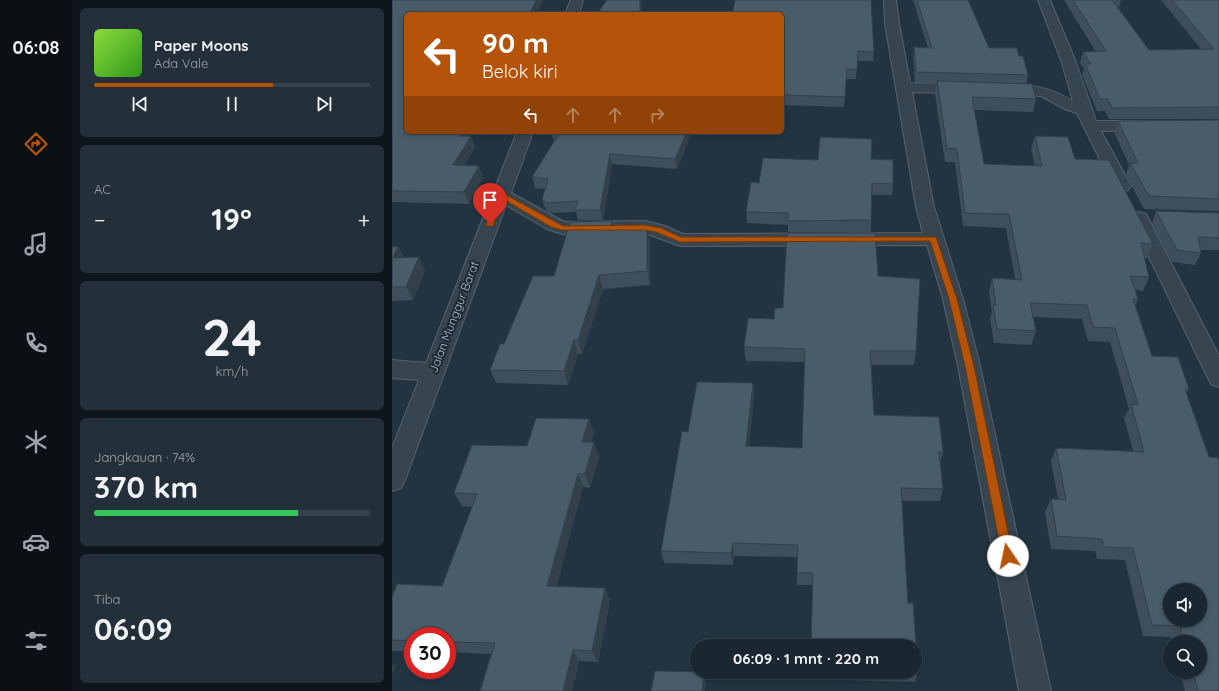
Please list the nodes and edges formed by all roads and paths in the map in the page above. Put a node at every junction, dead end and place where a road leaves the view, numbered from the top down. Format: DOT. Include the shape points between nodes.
graph roads {
  1 [pos="577,0"];
  2 [pos="890,0"];
  3 [pos="1044,0"];
  4 [pos="573,12"];
  5 [pos="903,87"];
  6 [pos="1083,110"];
  7 [pos="1090,126"];
  8 [pos="1158,126"];
  9 [pos="524,134"];
  10 [pos="501,195"];
  11 [pos="1133,208"];
  12 [pos="1159,216"];
  13 [pos="934,239"];
  14 [pos="392,369"];
  15 [pos="434,372"];
  16 [pos="1219,378"];
  17 [pos="392,480"];
  18 [pos="1035,691"];
  1 -- 4 [label="street"];
  2 -- 5 [label="street"];
  3 -- 6 [label="street" via="1068,60"];
  5 -- 6 [label="street" via="1044,92 1070,107"];
  5 -- 13 [label="street" via="925,207"];
  6 -- 7 [label="street"];
  7 -- 8 [label="street"];
  7 -- 11 [label="street"];
  9 -- 10 [label="street, Jalan Munggur Barat"];
  10 -- 13 [label="street" via="562,228 645,227 680,240"];
  10 -- 15 [label="street, Jalan Munggur Barat"];
  11 -- 12 [label="street"];
  11 -- 16 [label="street"];
  13 -- 18 [label="street" via="953,299 969,366"];
  14 -- 15 [label="street"];
  15 -- 17 [label="street, Jalan Munggur Barat"];
}
